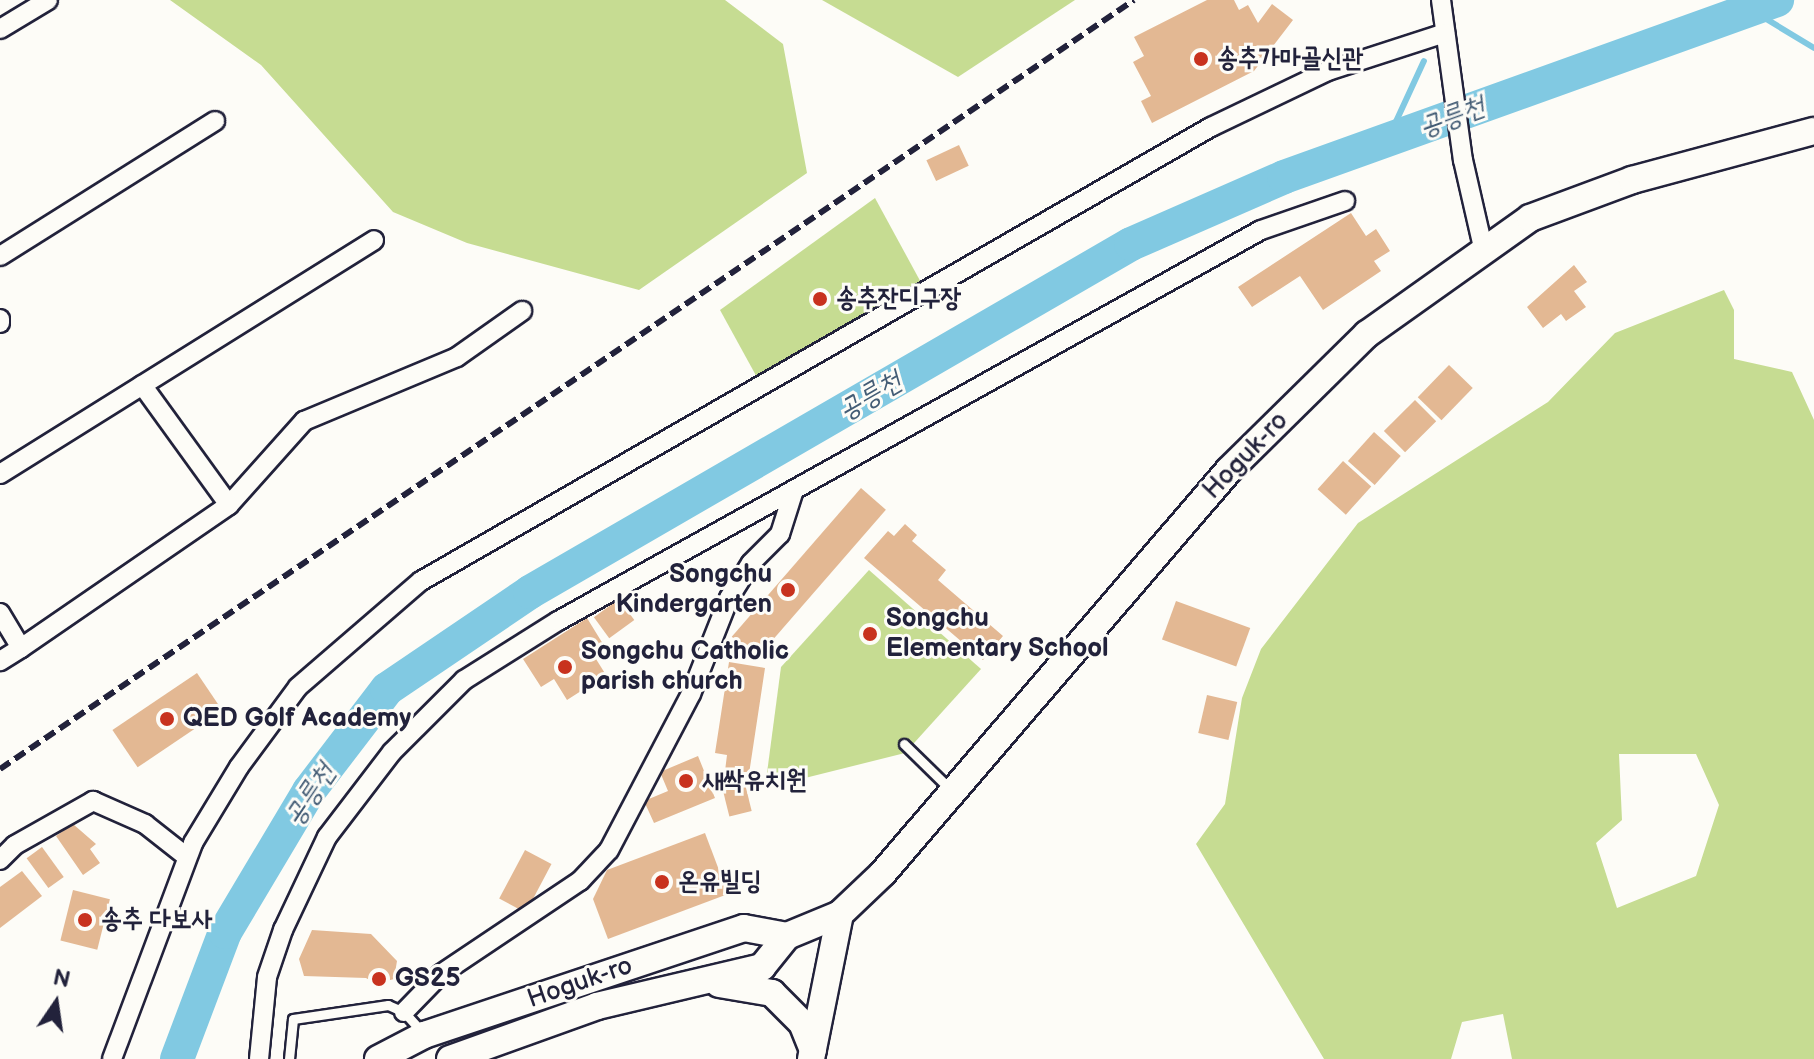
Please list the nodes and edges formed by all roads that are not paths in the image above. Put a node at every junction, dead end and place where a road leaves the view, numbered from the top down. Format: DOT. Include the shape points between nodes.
graph roads {
  1 [pos="48,0"];
  2 [pos="1441,0"];
  3 [pos="0,29"];
  4 [pos="1445,33"];
  5 [pos="215,121"];
  6 [pos="1814,131"];
  7 [pos="1345,201"];
  8 [pos="374,240"];
  9 [pos="1483,247"];
  10 [pos="0,256"];
  11 [pos="522,311"];
  12 [pos="142,385"];
  13 [pos="0,474"];
  14 [pos="793,493"];
  15 [pos="229,505"];
  16 [pos="0,613"];
  17 [pos="21,648"];
  18 [pos="0,661"];
  19 [pos="904,744"];
  20 [pos="953,792"];
  21 [pos="187,857"];
  22 [pos="0,860"];
  23 [pos="840,914"];
  24 [pos="787,936"];
  25 [pos="711,982"];
  26 [pos="404,1012"];
  27 [pos="424,1035"];
  28 [pos="812,1054"];
  29 [pos="112,1059"];
  30 [pos="259,1059"];
  31 [pos="289,1059"];
  32 [pos="378,1059"];
  33 [pos="450,1059"];
  1 -- 3 [label="street"];
  2 -- 4 [label="street"];
  4 -- 9 [label="street" via="1463,160"];
  4 -- 21 [label="street" via="1328,71 1211,127 421,581 298,687 239,767"];
  5 -- 10 [label="street"];
  6 -- 9 [label="street, Hoguk-ro" via="1632,180 1530,218"];
  7 -- 14 [label="street" via="1261,230"];
  8 -- 12 [label="street"];
  9 -- 20 [label="street, Hoguk-ro" via="1367,334 1229,470"];
  11 -- 15 [label="street" via="457,357 304,421"];
  12 -- 13 [label="street"];
  12 -- 15 [label="street"];
  14 -- 26 [label="street" via="780,534 751,563 729,598 691,694 609,850 570,889 441,974"];
  14 -- 30 [label="street" via="501,654 464,680 392,752 327,837 283,930 267,977"];
  15 -- 17 [label="street"];
  16 -- 17 [label="street"];
  17 -- 18 [label="street"];
  19 -- 20 [label="lane"];
  20 -- 23 [label="street, Hoguk-ro"];
  21 -- 22 [label="street" via="145,824 93,801 15,845"];
  21 -- 29 [label="street"];
  23 -- 24 [label="street, Hoguk-ro"];
  23 -- 28 [label="street"];
  24 -- 25 [label="street, Hoguk-ro" via="762,967"];
  24 -- 27 [label="street, Hoguk-ro" via="744,928"];
  25 -- 28 [label="street" via="772,993 802,1023"];
  25 -- 33 [label="street, Hoguk-ro" via="597,1006"];
  26 -- 27 [label="lane"];
  26 -- 31 [label="lane" via="388,1005 293,1019"];
  27 -- 32 [label="street, Hoguk-ro"];
}
